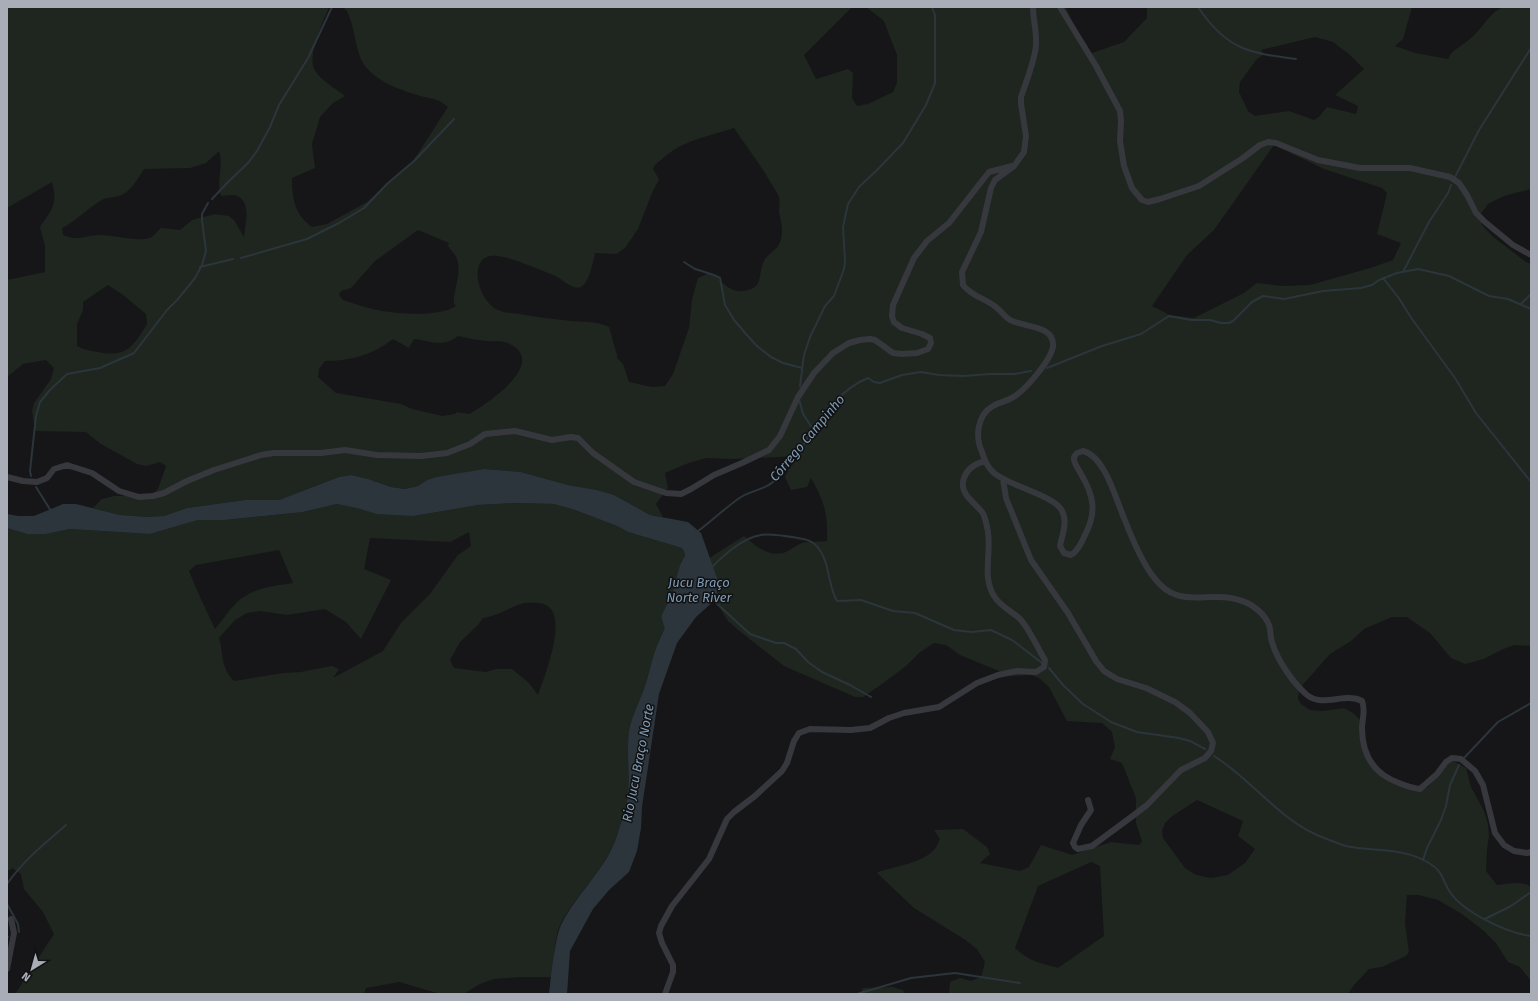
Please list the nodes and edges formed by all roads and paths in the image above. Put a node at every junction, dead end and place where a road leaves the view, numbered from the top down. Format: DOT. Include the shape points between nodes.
graph roads {
  1 [pos="1033,7"];
  2 [pos="1060,7"];
  3 [pos="1014,166"];
  4 [pos="1531,255"];
  5 [pos="985,460"];
  6 [pos="7,477"];
  7 [pos="1003,479"];
  8 [pos="1088,800"];
  9 [pos="1531,852"];
  10 [pos="11,919"];
  11 [pos="7,969"];
  12 [pos="665,994"];
  1 -- 3 [label="street" via="1036,47 1021,104 1026,136 1024,152"];
  2 -- 4 [label="street" via="1120,111 1120,141 1124,166 1132,188 1142,200 1148,202 1199,186 1260,145 1276,143 1318,160 1360,168 1410,168 1450,177 1458,183 1476,213 1485,222 1513,245"];
  3 -- 5 [label="street" via="995,180 991,188 981,232 962,272 963,285 972,295 999,309 1009,320 1043,330 1052,337 1054,345 1051,353 1025,387 985,412 979,423 978,436"];
  3 -- 6 [label="street" via="989,172 949,223 927,241 914,258 893,305 892,316 894,322 902,328 930,338 928,349 902,354 893,353 875,340 849,343 832,353 814,373 798,398 780,436 769,450 714,475 681,494 666,493 634,482 593,453 578,438 552,440 515,431 485,434 470,444 447,453 421,456 377,455 345,450 261,455 214,470 153,496 139,497 119,490 92,473 67,465 54,469 47,478 37,482"];
  5 -- 7 [label="street" via="993,472"];
  5 -- 12 [label="street" via="967,471 963,486 966,494 983,514 988,528 988,572 991,591 994,598 1020,619 1045,660 1044,667 1036,672 1017,671 998,675 976,683 939,707 904,713 870,728 810,729 799,733 782,771 727,819 709,859 672,906 661,926 662,943 673,965"];
  7 -- 8 [label="street" via="1006,498 1032,560 1096,661 1104,671 1117,679 1146,688 1175,702 1208,732 1213,743 1205,758 1181,770 1147,805 1092,846 1078,849 1073,843 1091,810"];
  7 -- 9 [label="street" via="1055,503 1062,510 1065,522 1060,546 1064,553 1071,555 1077,550 1092,522 1094,509 1092,497 1074,457 1082,451 1092,456 1113,487 1124,520 1148,570 1158,584 1168,592 1184,598 1221,596 1247,602 1263,614 1269,625 1272,643 1285,670 1307,695 1316,700 1355,698 1362,701 1364,749 1377,772 1388,779 1420,789 1446,762 1452,758 1461,759 1476,771 1483,785 1495,833 1504,845 1514,851"];
  10 -- 11 [label="street" via="14,927 13,941"];
}
